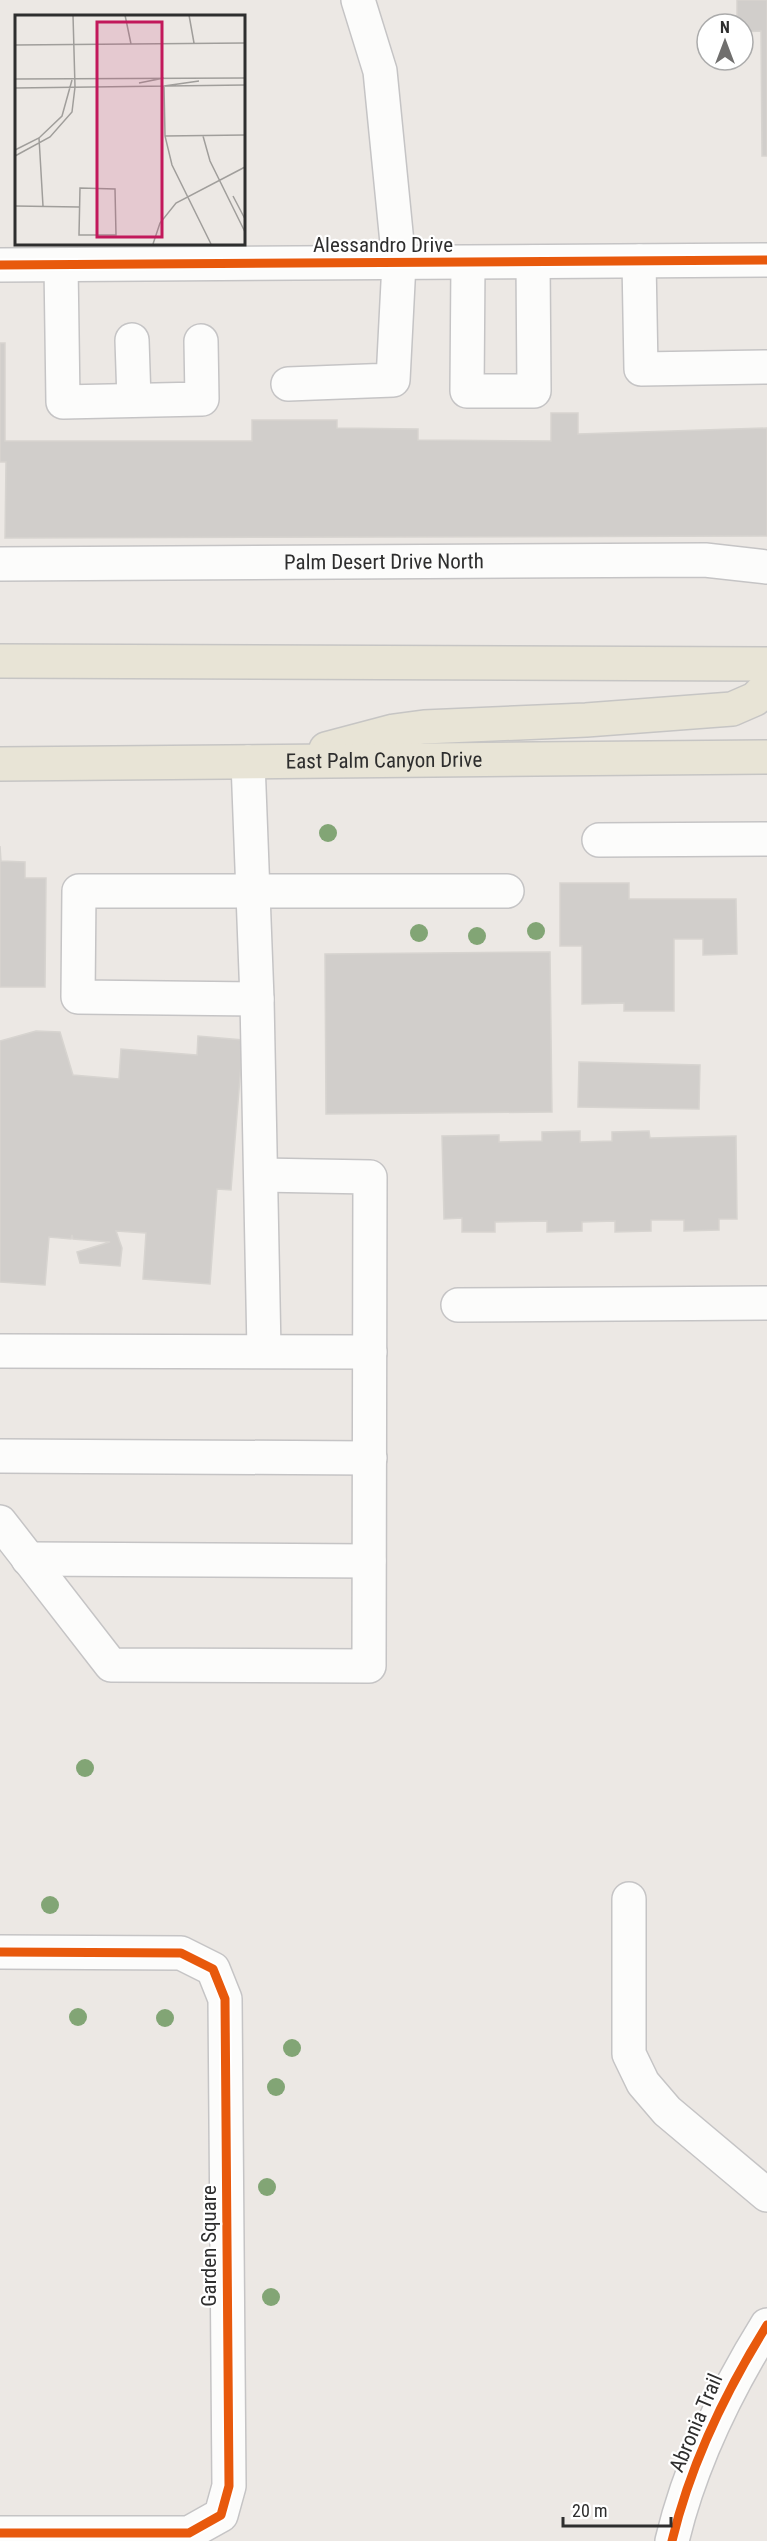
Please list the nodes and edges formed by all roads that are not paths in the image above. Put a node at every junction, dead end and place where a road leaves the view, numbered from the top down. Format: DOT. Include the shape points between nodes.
graph roads {
  1 [pos="358,0"];
  2 [pos="767,260"];
  3 [pos="639,261"];
  4 [pos="533,262"];
  5 [pos="399,263"];
  6 [pos="468,263"];
  7 [pos="0,265"];
  8 [pos="61,265"];
  9 [pos="132,340"];
  10 [pos="201,341"];
  11 [pos="767,367"];
  12 [pos="288,384"];
  13 [pos="134,400"];
  14 [pos="0,564"];
  15 [pos="767,567"];
  16 [pos="0,661"];
  17 [pos="767,664"];
  18 [pos="767,687"];
  19 [pos="767,757"];
  20 [pos="290,761"];
  21 [pos="248,762"];
  22 [pos="0,764"];
  23 [pos="767,839"];
  24 [pos="599,840"];
  25 [pos="254,891"];
  26 [pos="507,891"];
  27 [pos="257,999"];
  28 [pos="261,1175"];
  29 [pos="767,1303"];
  30 [pos="458,1305"];
  31 [pos="0,1351"];
  32 [pos="264,1352"];
  33 [pos="370,1352"];
  34 [pos="0,1456"];
  35 [pos="370,1458"];
  36 [pos="0,1522"];
  37 [pos="28,1559"];
  38 [pos="369,1561"];
  39 [pos="629,1899"];
  40 [pos="0,1952"];
  41 [pos="767,2195"];
  42 [pos="767,2325"];
  43 [pos="0,2533"];
  44 [pos="672,2541"];
  1 -- 5 [label="street" via="380,71"];
  2 -- 3 [label="street, Alessandro Drive"];
  3 -- 4 [label="street, Alessandro Drive"];
  3 -- 11 [label="street" via="641,369"];
  4 -- 6 [label="street, Alessandro Drive"];
  4 -- 6 [label="street" via="534,391 467,391"];
  5 -- 6 [label="street, Alessandro Drive"];
  5 -- 8 [label="street, Alessandro Drive"];
  5 -- 12 [label="street" via="393,380"];
  7 -- 8 [label="street, Alessandro Drive"];
  8 -- 13 [label="street" via="63,402"];
  9 -- 13 [label="street"];
  10 -- 13 [label="street" via="202,399"];
  14 -- 15 [label="street, Palm Desert Drive North" via="705,560"];
  16 -- 17 [label="main road"];
  18 -- 20 [label="main road" via="755,699 732,709 423,727 347,742"];
  19 -- 20 [label="main road, East Palm Canyon Drive"];
  20 -- 21 [label="main road, East Palm Canyon Drive"];
  21 -- 22 [label="main road, East Palm Canyon Drive"];
  21 -- 25 [label="street"];
  23 -- 24 [label="street"];
  25 -- 26 [label="street"];
  25 -- 27 [label="street"];
  25 -- 27 [label="street" via="79,891 78,997"];
  27 -- 28 [label="street"];
  28 -- 32 [label="street"];
  28 -- 33 [label="street" via="370,1177"];
  29 -- 30 [label="street"];
  31 -- 32 [label="street"];
  32 -- 33 [label="street"];
  33 -- 35 [label="street"];
  34 -- 35 [label="street"];
  35 -- 38 [label="street"];
  36 -- 37 [label="street"];
  37 -- 38 [label="street"];
  37 -- 38 [label="street" via="111,1665 369,1666"];
  39 -- 41 [label="street" via="629,2054 643,2083 666,2112"];
  40 -- 43 [label="street, Garden Square" via="181,1953 213,1969 225,1999 229,2486 221,2515 189,2533"];
  42 -- 44 [label="street, Abronia Trail" via="740,2369 701,2453"];
}
